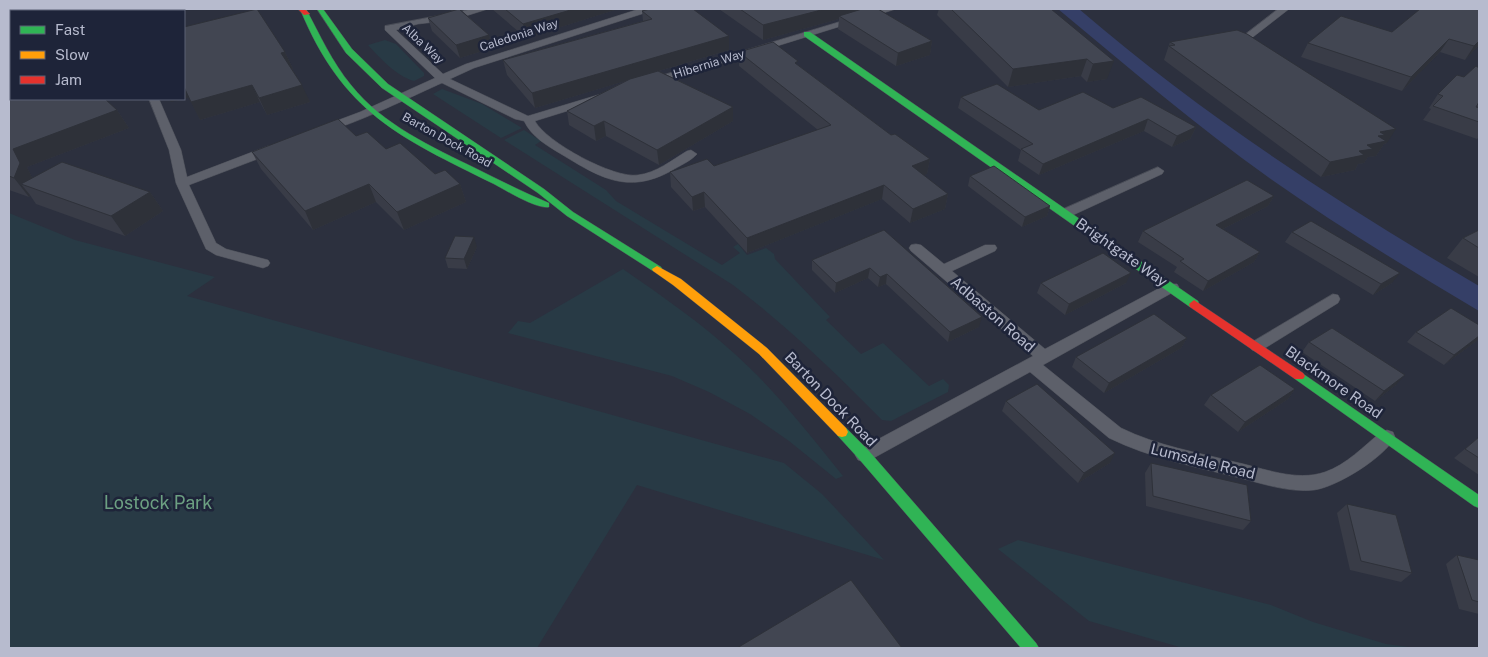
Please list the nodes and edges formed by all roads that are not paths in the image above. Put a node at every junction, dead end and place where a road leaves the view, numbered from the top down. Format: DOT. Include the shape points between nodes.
graph roads {
  1 [pos="320,9"];
  2 [pos="484,9"];
  3 [pos="648,9"];
  4 [pos="891,9"];
  5 [pos="1284,9"];
  6 [pos="303,10"];
  7 [pos="807,34"];
  8 [pos="1241,42"];
  9 [pos="442,78"];
  10 [pos="637,86"];
  11 [pos="619,91"];
  12 [pos="400,97"];
  13 [pos="154,100"];
  14 [pos="371,111"];
  15 [pos="528,119"];
  16 [pos="316,132"];
  17 [pos="281,146"];
  18 [pos="691,154"];
  19 [pos="1158,172"];
  20 [pos="182,183"];
  21 [pos="1066,213"];
  22 [pos="570,214"];
  23 [pos="916,248"];
  24 [pos="990,248"];
  25 [pos="263,263"];
  26 [pos="943,270"];
  27 [pos="1172,287"];
  28 [pos="1333,299"];
  29 [pos="1257,346"];
  30 [pos="1038,360"];
  31 [pos="1387,437"];
  32 [pos="864,455"];
  33 [pos="1479,502"];
  34 [pos="1031,648"];
  1 -- 12 [label="main road, Barton Dock Road" via="357,61"];
  2 -- 9 [label="street, Alba Way" via="388,28"];
  3 -- 9 [label="street, Caledonia Way" via="477,63"];
  4 -- 7 [label="street, Hibernia Way"];
  5 -- 8 [label="street"];
  6 -- 14 [label="main road, Barton Dock Road" via="347,86"];
  7 -- 10 [label="street, Hibernia Way"];
  7 -- 21 [label="main road, Brightgate Way"];
  9 -- 12 [label="street, Caledonia Way"];
  9 -- 15 [label="street" via="513,115"];
  11 -- 15 [label="street"];
  12 -- 14 [label="street, Caledonia Way"];
  12 -- 22 [label="main road, Barton Dock Road" via="541,191"];
  13 -- 20 [label="street" via="176,150"];
  14 -- 16 [label="street, Caledonia Way"];
  14 -- 22 [label="main road, Barton Dock Road" via="441,155 530,199"];
  15 -- 18 [label="street" via="543,138 615,178 630,180 650,176"];
  17 -- 20 [label="street"];
  19 -- 21 [label="street"];
  20 -- 25 [label="street" via="212,246 221,252"];
  21 -- 27 [label="main road, Brightgate Way"];
  22 -- 32 [label="main road, Barton Dock Road" via="677,282 723,317 763,351"];
  23 -- 26 [label="street, Adbaston Road"];
  24 -- 26 [label="street, Adbaston Road"];
  26 -- 30 [label="street, Adbaston Road"];
  27 -- 29 [label="main road, Blackmore Road"];
  27 -- 30 [label="street, Brightgate Way"];
  28 -- 29 [label="street"];
  29 -- 31 [label="main road, Blackmore Road"];
  30 -- 31 [label="street, Lumsdale Road" via="1115,433 1168,454 1275,479 1325,480"];
  30 -- 32 [label="street, Brightgate Way"];
  31 -- 33 [label="main road, Blackmore Road"];
  32 -- 34 [label="main road, Barton Dock Road"];
}
